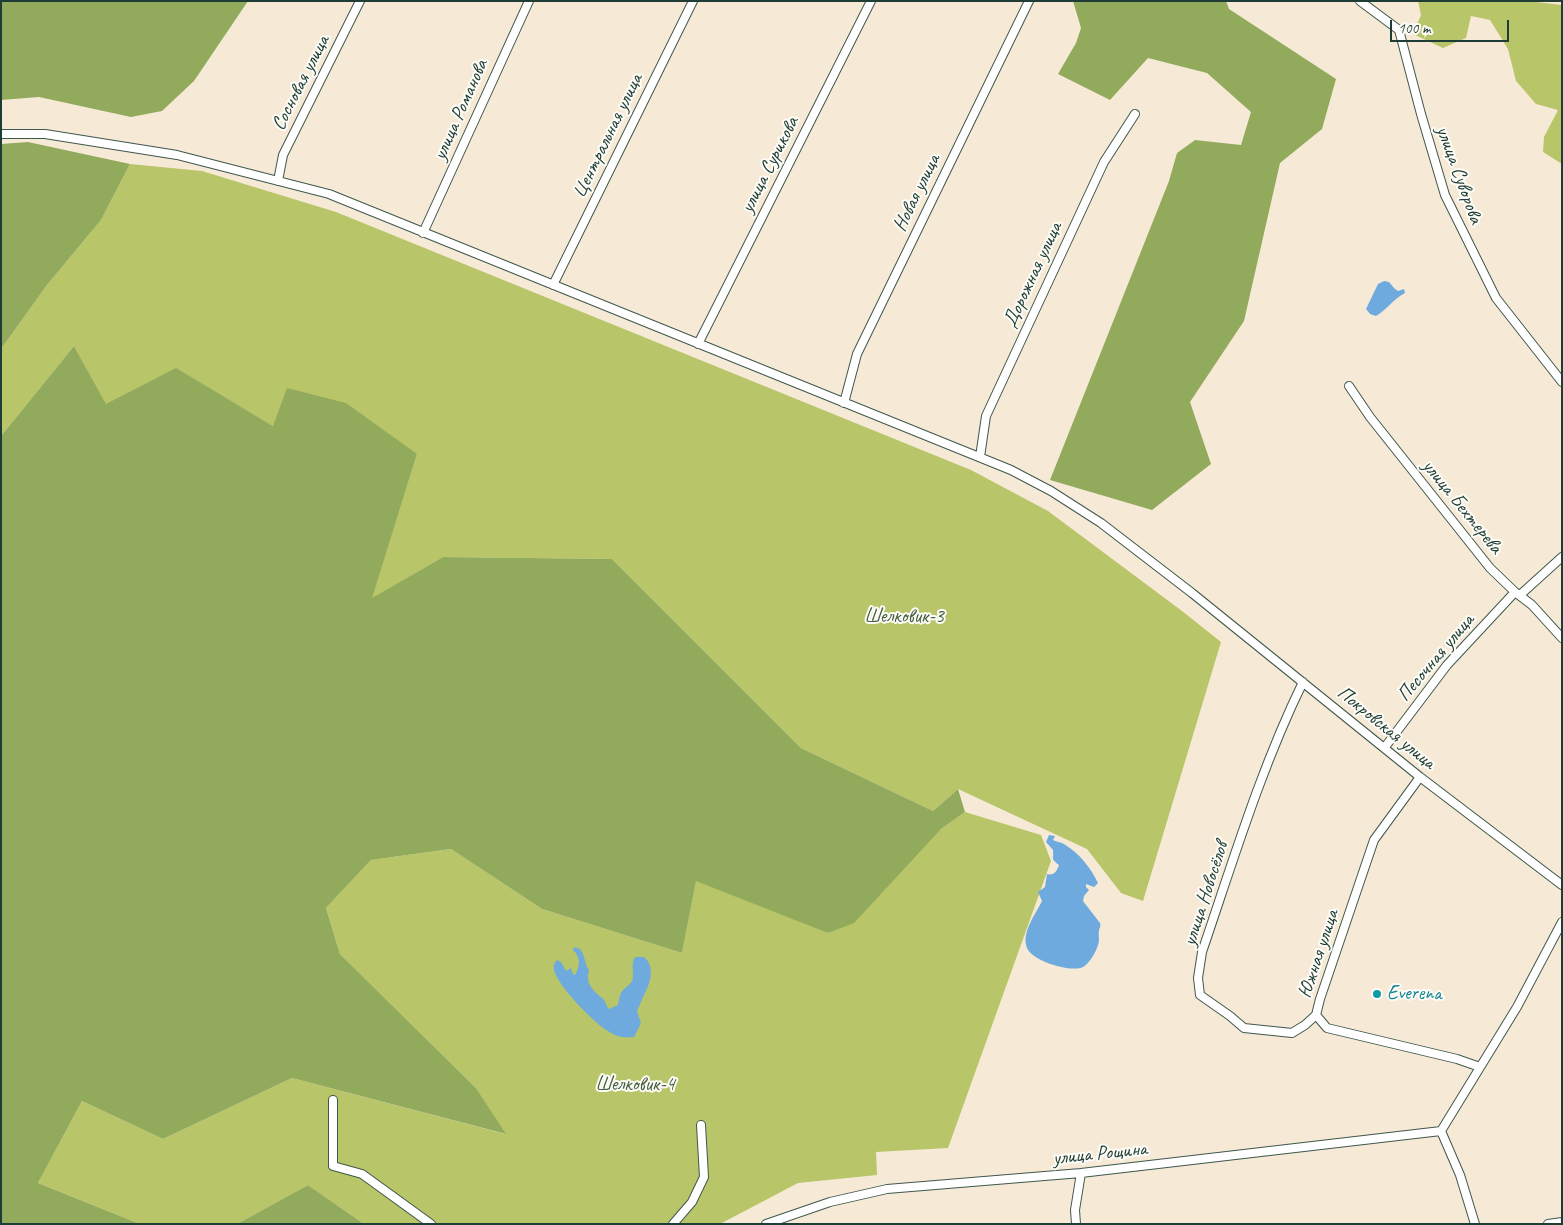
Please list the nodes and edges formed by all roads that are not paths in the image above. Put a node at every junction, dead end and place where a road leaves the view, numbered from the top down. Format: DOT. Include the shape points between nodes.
graph roads {
  1 [pos="360,1"];
  2 [pos="529,1"];
  3 [pos="693,1"];
  4 [pos="871,1"];
  5 [pos="1029,1"];
  6 [pos="1360,1"];
  7 [pos="1135,114"];
  8 [pos="1,134"];
  9 [pos="278,181"];
  10 [pos="424,233"];
  11 [pos="553,285"];
  12 [pos="698,344"];
  13 [pos="1562,382"];
  14 [pos="1349,386"];
  15 [pos="844,403"];
  16 [pos="980,458"];
  17 [pos="1562,556"];
  18 [pos="1518,594"];
  19 [pos="1562,638"];
  20 [pos="1304,682"];
  21 [pos="1384,747"];
  22 [pos="1420,776"];
  23 [pos="1562,885"];
  24 [pos="1562,922"];
  25 [pos="1316,1015"];
  26 [pos="1480,1067"];
  27 [pos="333,1100"];
  28 [pos="701,1125"];
  29 [pos="1441,1132"];
  30 [pos="1081,1173"];
  31 [pos="1562,1222"];
  32 [pos="431,1224"];
  33 [pos="673,1224"];
  34 [pos="766,1224"];
  35 [pos="1076,1224"];
  36 [pos="1475,1224"];
  37 [pos="1548,1224"];
  1 -- 9 [label="street, Сосновая улица" via="283,155"];
  2 -- 10 [label="street, улица Романова"];
  3 -- 11 [label="street, Центральная улица"];
  4 -- 12 [label="street, улица Сурикова"];
  5 -- 15 [label="street, Новая улица" via="857,354"];
  6 -- 13 [label="street, улица Суворова" via="1399,30 1445,195 1496,298"];
  7 -- 16 [label="street, Дорожная улица" via="1104,162 986,416"];
  8 -- 9 [label="street, Покровская улица" via="45,134 177,155"];
  9 -- 10 [label="street, Покровская улица" via="329,194"];
  10 -- 11 [label="street, Покровская улица"];
  11 -- 12 [label="street, Покровская улица"];
  12 -- 15 [label="street, Покровская улица"];
  14 -- 18 [label="street, улица Бехтерева" via="1438,504 1490,568"];
  15 -- 16 [label="street, Покровская улица"];
  16 -- 20 [label="street, Покровская улица" via="1060,496 1101,523"];
  17 -- 18 [label="street, Песочная улица"];
  18 -- 19 [label="street, улица Бехтерева"];
  18 -- 21 [label="street, Песочная улица" via="1447,665"];
  20 -- 21 [label="street, Покровская улица"];
  20 -- 25 [label="street, улица Новосёлов" via="1261,779 1202,952 1198,978 1200,995 1244,1028 1292,1033"];
  21 -- 22 [label="street, Покровская улица"];
  22 -- 23 [label="street, Покровская улица"];
  22 -- 25 [label="street, Южная улица" via="1374,840"];
  24 -- 26 [label="street" via="1517,1007"];
  25 -- 26 [label="street, Южная улица" via="1327,1028"];
  26 -- 29 [label="street"];
  27 -- 32 [label="street" via="333,1166 362,1174"];
  28 -- 33 [label="street" via="704,1177 692,1202"];
  29 -- 30 [label="street, улица Рощина"];
  29 -- 36 [label="street" via="1460,1175"];
  30 -- 34 [label="street, улица Рощина" via="887,1189 830,1202"];
  30 -- 35 [label="street"];
  31 -- 37 [label="street"];
}
